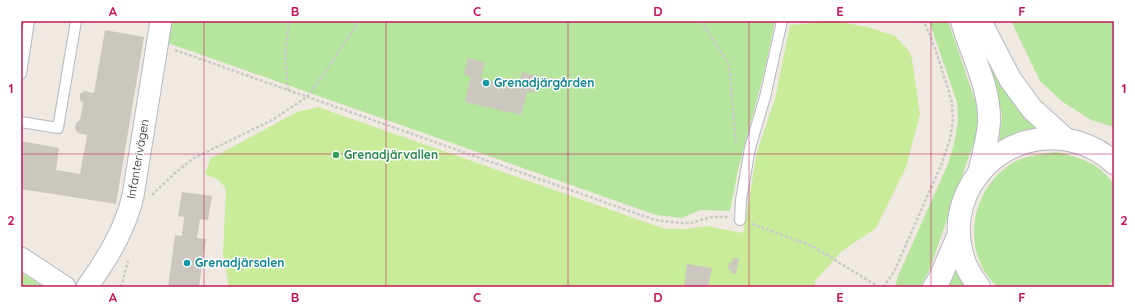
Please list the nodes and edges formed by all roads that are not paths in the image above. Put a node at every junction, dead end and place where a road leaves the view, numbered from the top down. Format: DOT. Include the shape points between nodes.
graph roads {
  1 [pos="30,21"];
  2 [pos="76,21"];
  3 [pos="161,21"];
  4 [pos="782,21"];
  5 [pos="962,21"];
  6 [pos="980,21"];
  7 [pos="21,74"];
  8 [pos="21,122"];
  9 [pos="1064,138"];
  10 [pos="1113,160"];
  11 [pos="979,173"];
  12 [pos="740,220"];
  13 [pos="959,234"];
  14 [pos="21,258"];
  15 [pos="65,287"];
  16 [pos="87,287"];
  17 [pos="934,287"];
  18 [pos="979,287"];
  1 -- 7 [label="lane"];
  2 -- 8 [label="lane" via="58,128"];
  3 -- 16 [label="street, Infanterivägen" via="128,215 104,262"];
  4 -- 12 [label="lane" via="765,97 750,148"];
  5 -- 11 [label="main road" via="987,96 989,121"];
  6 -- 9 [label="main road" via="1010,79 1032,109"];
  9 -- 10 [label="main road" via="1088,145"];
  9 -- 11 [label="main road" via="1040,138 1017,144 996,156"];
  11 -- 13 [label="main road" via="967,191 960,212"];
  13 -- 17 [label="main road"];
  13 -- 18 [label="main road" via="962,254 969,273"];
  14 -- 15 [label="street"];
}
